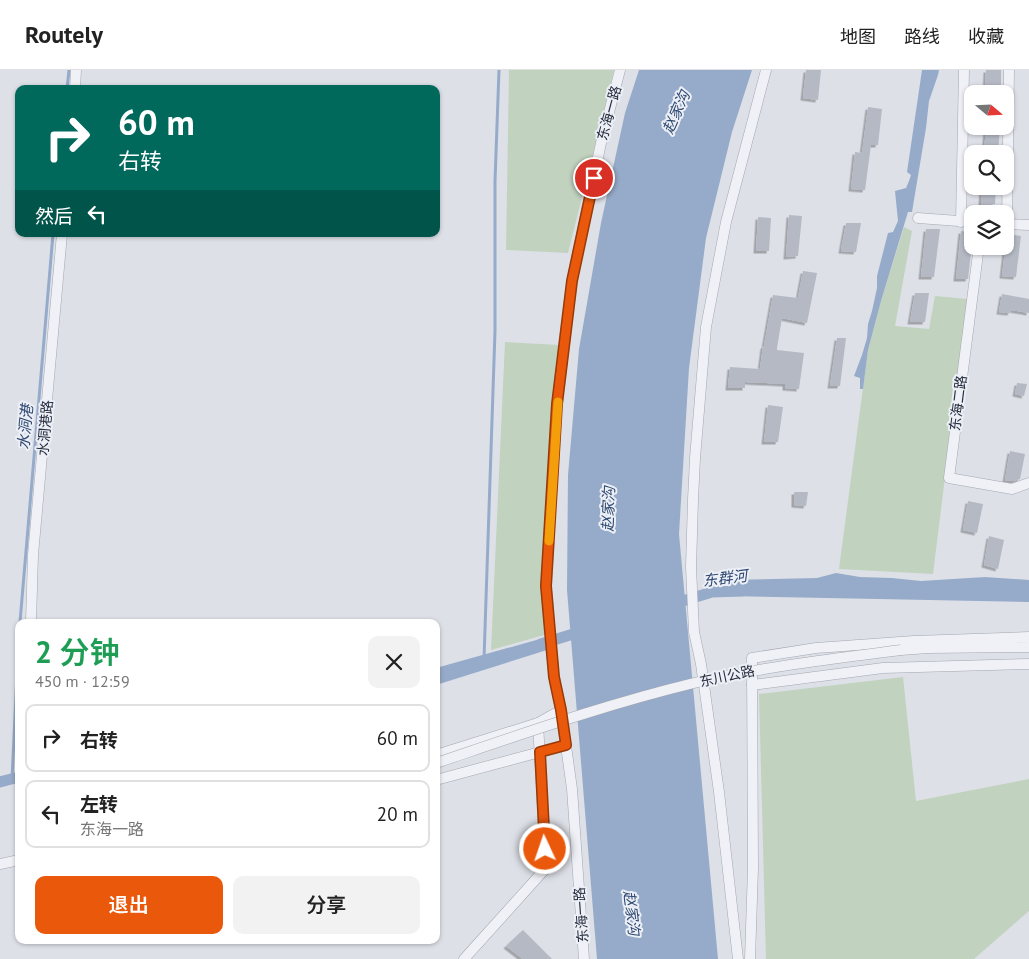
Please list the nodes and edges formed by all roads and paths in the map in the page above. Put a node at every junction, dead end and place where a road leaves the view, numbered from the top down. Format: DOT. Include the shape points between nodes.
graph roads {
  1 [pos="76,70"];
  2 [pos="620,70"];
  3 [pos="766,70"];
  4 [pos="964,70"];
  5 [pos="1009,70"];
  6 [pos="75,85"];
  7 [pos="1006,205"];
  8 [pos="918,218"];
  9 [pos="961,222"];
  10 [pos="1014,224"];
  11 [pos="1029,225"];
  12 [pos="62,237"];
  13 [pos="978,255"];
  14 [pos="1029,483"];
  15 [pos="30,619"];
  16 [pos="1029,638"];
  17 [pos="1029,647"];
  18 [pos="1029,664"];
  19 [pos="752,685"];
  20 [pos="561,710"];
  21 [pos="538,722"];
  22 [pos="566,745"];
  23 [pos="540,752"];
  24 [pos="440,754"];
  25 [pos="440,762"];
  26 [pos="440,779"];
  27 [pos="15,861"];
  28 [pos="0,864"];
  29 [pos="464,959"];
  30 [pos="584,959"];
  31 [pos="738,959"];
  32 [pos="750,959"];
  1 -- 6 [label="street"];
  2 -- 20 [label="street, 东海一路" via="572,281 557,404 546,586 554,677"];
  3 -- 31 [label="street" via="726,222 706,327 695,458 691,567 694,632 719,792"];
  4 -- 9 [label="street"];
  5 -- 7 [label="street"];
  8 -- 9 [label="street"];
  10 -- 11 [label="street"];
  12 -- 15 [label="street, 水洞港路"];
  13 -- 14 [label="street, 东海二路" via="948,478 1012,489"];
  16 -- 19 [label="street" via="816,648 752,658"];
  17 -- 25 [label="street, 东川公路, bridge" via="901,650 764,668 601,708"];
  18 -- 19 [label="street" via="884,668"];
  19 -- 32 [label="street"];
  20 -- 21 [label="street"];
  20 -- 22 [label="street, 东海一路"];
  21 -- 23 [label="street"];
  21 -- 24 [label="street"];
  22 -- 23 [label="street"];
  22 -- 30 [label="street, 东海一路"];
  23 -- 26 [label="street"];
  23 -- 29 [label="street" via="546,868"];
  27 -- 28 [label="street"];
}
